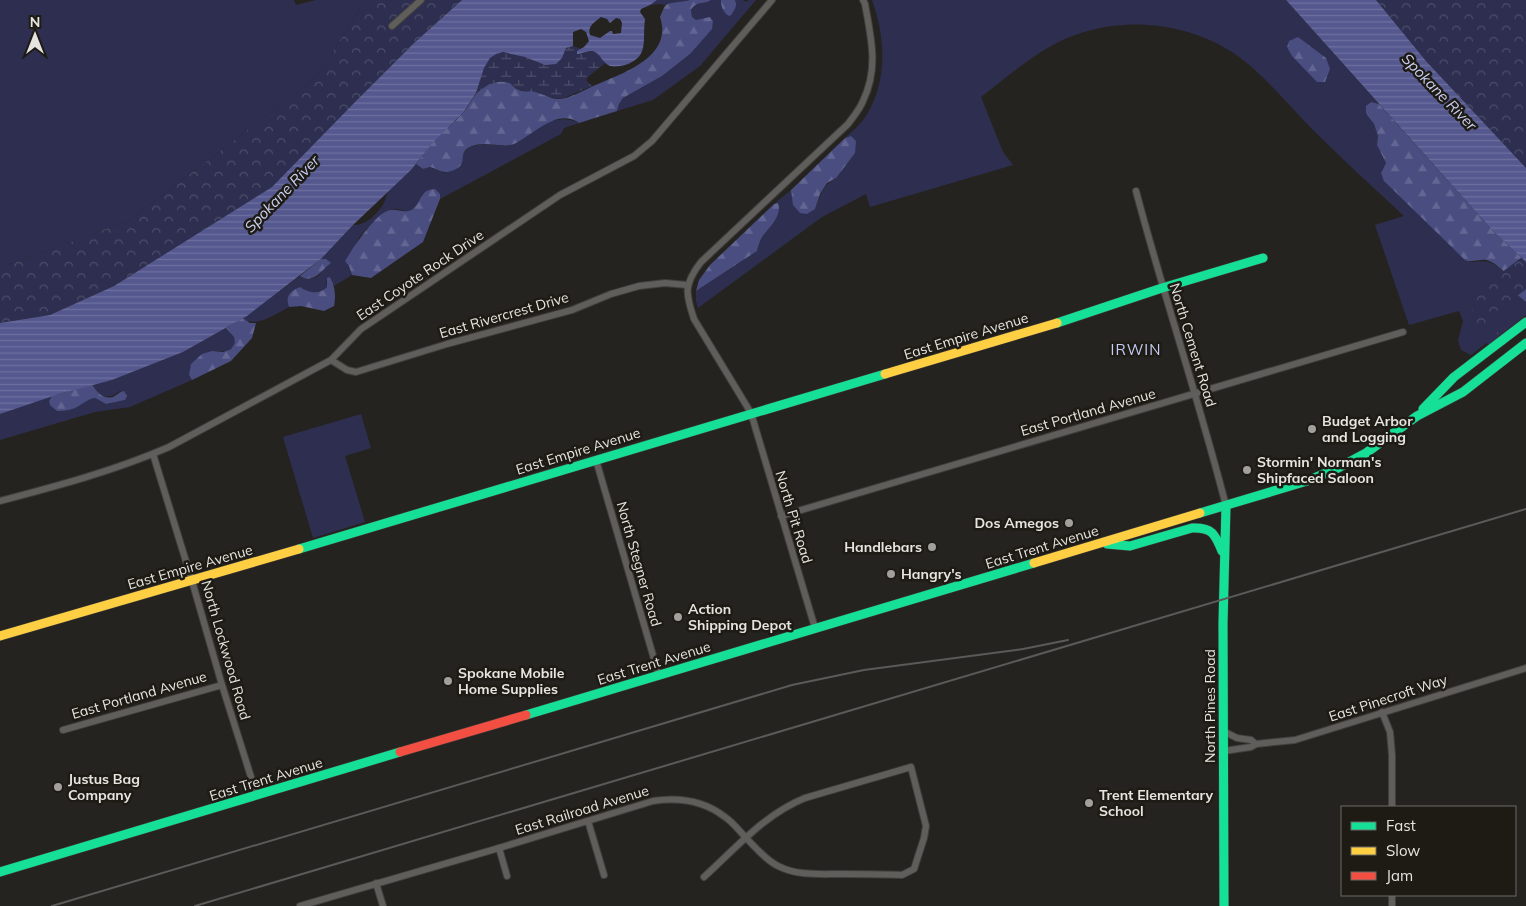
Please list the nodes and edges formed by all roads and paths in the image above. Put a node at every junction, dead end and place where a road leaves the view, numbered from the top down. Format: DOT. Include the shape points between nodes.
graph roads {
  1 [pos="421,0"];
  2 [pos="772,0"];
  3 [pos="863,0"];
  4 [pos="392,26"];
  5 [pos="1136,191"];
  6 [pos="1262,258"];
  7 [pos="687,285"];
  8 [pos="1162,288"];
  9 [pos="1526,322"];
  10 [pos="1403,332"];
  11 [pos="1526,343"];
  12 [pos="331,360"];
  13 [pos="1195,394"];
  14 [pos="751,413"];
  15 [pos="1418,416"];
  16 [pos="153,454"];
  17 [pos="596,460"];
  18 [pos="0,502"];
  19 [pos="1226,506"];
  20 [pos="781,516"];
  21 [pos="1102,543"];
  22 [pos="1224,556"];
  23 [pos="192,581"];
  24 [pos="815,628"];
  25 [pos="0,636"];
  26 [pos="1526,668"];
  27 [pos="659,676"];
  28 [pos="222,685"];
  29 [pos="1382,712"];
  30 [pos="64,730"];
  31 [pos="1223,731"];
  32 [pos="1256,744"];
  33 [pos="1224,751"];
  34 [pos="257,796"];
  35 [pos="1392,806"];
  36 [pos="588,821"];
  37 [pos="746,838"];
  38 [pos="499,848"];
  39 [pos="0,872"];
  40 [pos="507,876"];
  41 [pos="604,876"];
  42 [pos="704,877"];
  43 [pos="376,883"];
  44 [pos="300,906"];
  45 [pos="383,906"];
  46 [pos="1224,906"];
  1 -- 4 [label="street"];
  2 -- 12 [label="street, East Coyote Rock Drive" via="652,142 640,152 560,195 361,329"];
  3 -- 7 [label="street" via="873,52 871,76 863,101 848,124 700,262"];
  5 -- 8 [label="street, North Cement Road"];
  6 -- 8 [label="main road, East Empire Avenue"];
  7 -- 12 [label="street, East Rivercrest Drive" via="639,286 572,310 356,372"];
  7 -- 14 [label="street" via="688,302 694,318"];
  8 -- 13 [label="street, North Cement Road"];
  8 -- 14 [label="main road, East Empire Avenue" via="1051,325"];
  9 -- 15 [label="main road, East Trent Avenue" via="1454,377"];
  10 -- 13 [label="street, East Portland Avenue"];
  11 -- 15 [label="main road, East Trent Avenue" via="1463,392"];
  12 -- 16 [label="street, East Coyote Rock Drive"];
  13 -- 19 [label="street, North Cement Road"];
  13 -- 20 [label="street, East Portland Avenue"];
  14 -- 17 [label="main road, East Empire Avenue"];
  14 -- 20 [label="street, North Pit Road"];
  15 -- 19 [label="main road, East Trent Avenue" via="1366,453 1338,468"];
  16 -- 18 [label="street, East Coyote Rock Drive"];
  16 -- 23 [label="street, North Lockwood Road"];
  17 -- 23 [label="main road, East Empire Avenue"];
  17 -- 27 [label="street, North Stegner Road"];
  19 -- 21 [label="main road, East Trent Avenue"];
  19 -- 22 [label="main road, North Pines Road"];
  20 -- 24 [label="street, North Pit Road"];
  21 -- 22 [label="main road" via="1130,546 1202,527 1216,536"];
  21 -- 24 [label="main road, East Trent Avenue"];
  22 -- 31 [label="main road, North Pines Road"];
  23 -- 25 [label="main road, East Empire Avenue"];
  23 -- 28 [label="street, North Lockwood Road"];
  24 -- 27 [label="main road, East Trent Avenue"];
  26 -- 29 [label="street, East Pinecroft Way"];
  27 -- 34 [label="main road, East Trent Avenue"];
  28 -- 30 [label="street, East Portland Avenue"];
  28 -- 34 [label="street, North Lockwood Road"];
  29 -- 32 [label="street, East Pinecroft Way" via="1295,740"];
  29 -- 35 [label="street" via="1390,732"];
  31 -- 32 [label="street, East Pinecroft Way"];
  31 -- 33 [label="main road, North Pines Road"];
  32 -- 33 [label="street, East Pinecroft Way"];
  33 -- 46 [label="main road, North Pines Road"];
  34 -- 39 [label="main road, East Trent Avenue"];
  36 -- 37 [label="street, East Railroad Avenue" via="670,798 706,805 726,817"];
  36 -- 38 [label="street, East Railroad Avenue"];
  36 -- 41 [label="street"];
  37 -- 37 [label="street, East Railroad Avenue" via="792,803 911,767 926,826 914,869 902,875 795,872 764,857"];
  37 -- 42 [label="street"];
  38 -- 40 [label="street"];
  38 -- 43 [label="street, East Railroad Avenue"];
  43 -- 44 [label="street, East Railroad Avenue"];
  43 -- 45 [label="street"];
}
